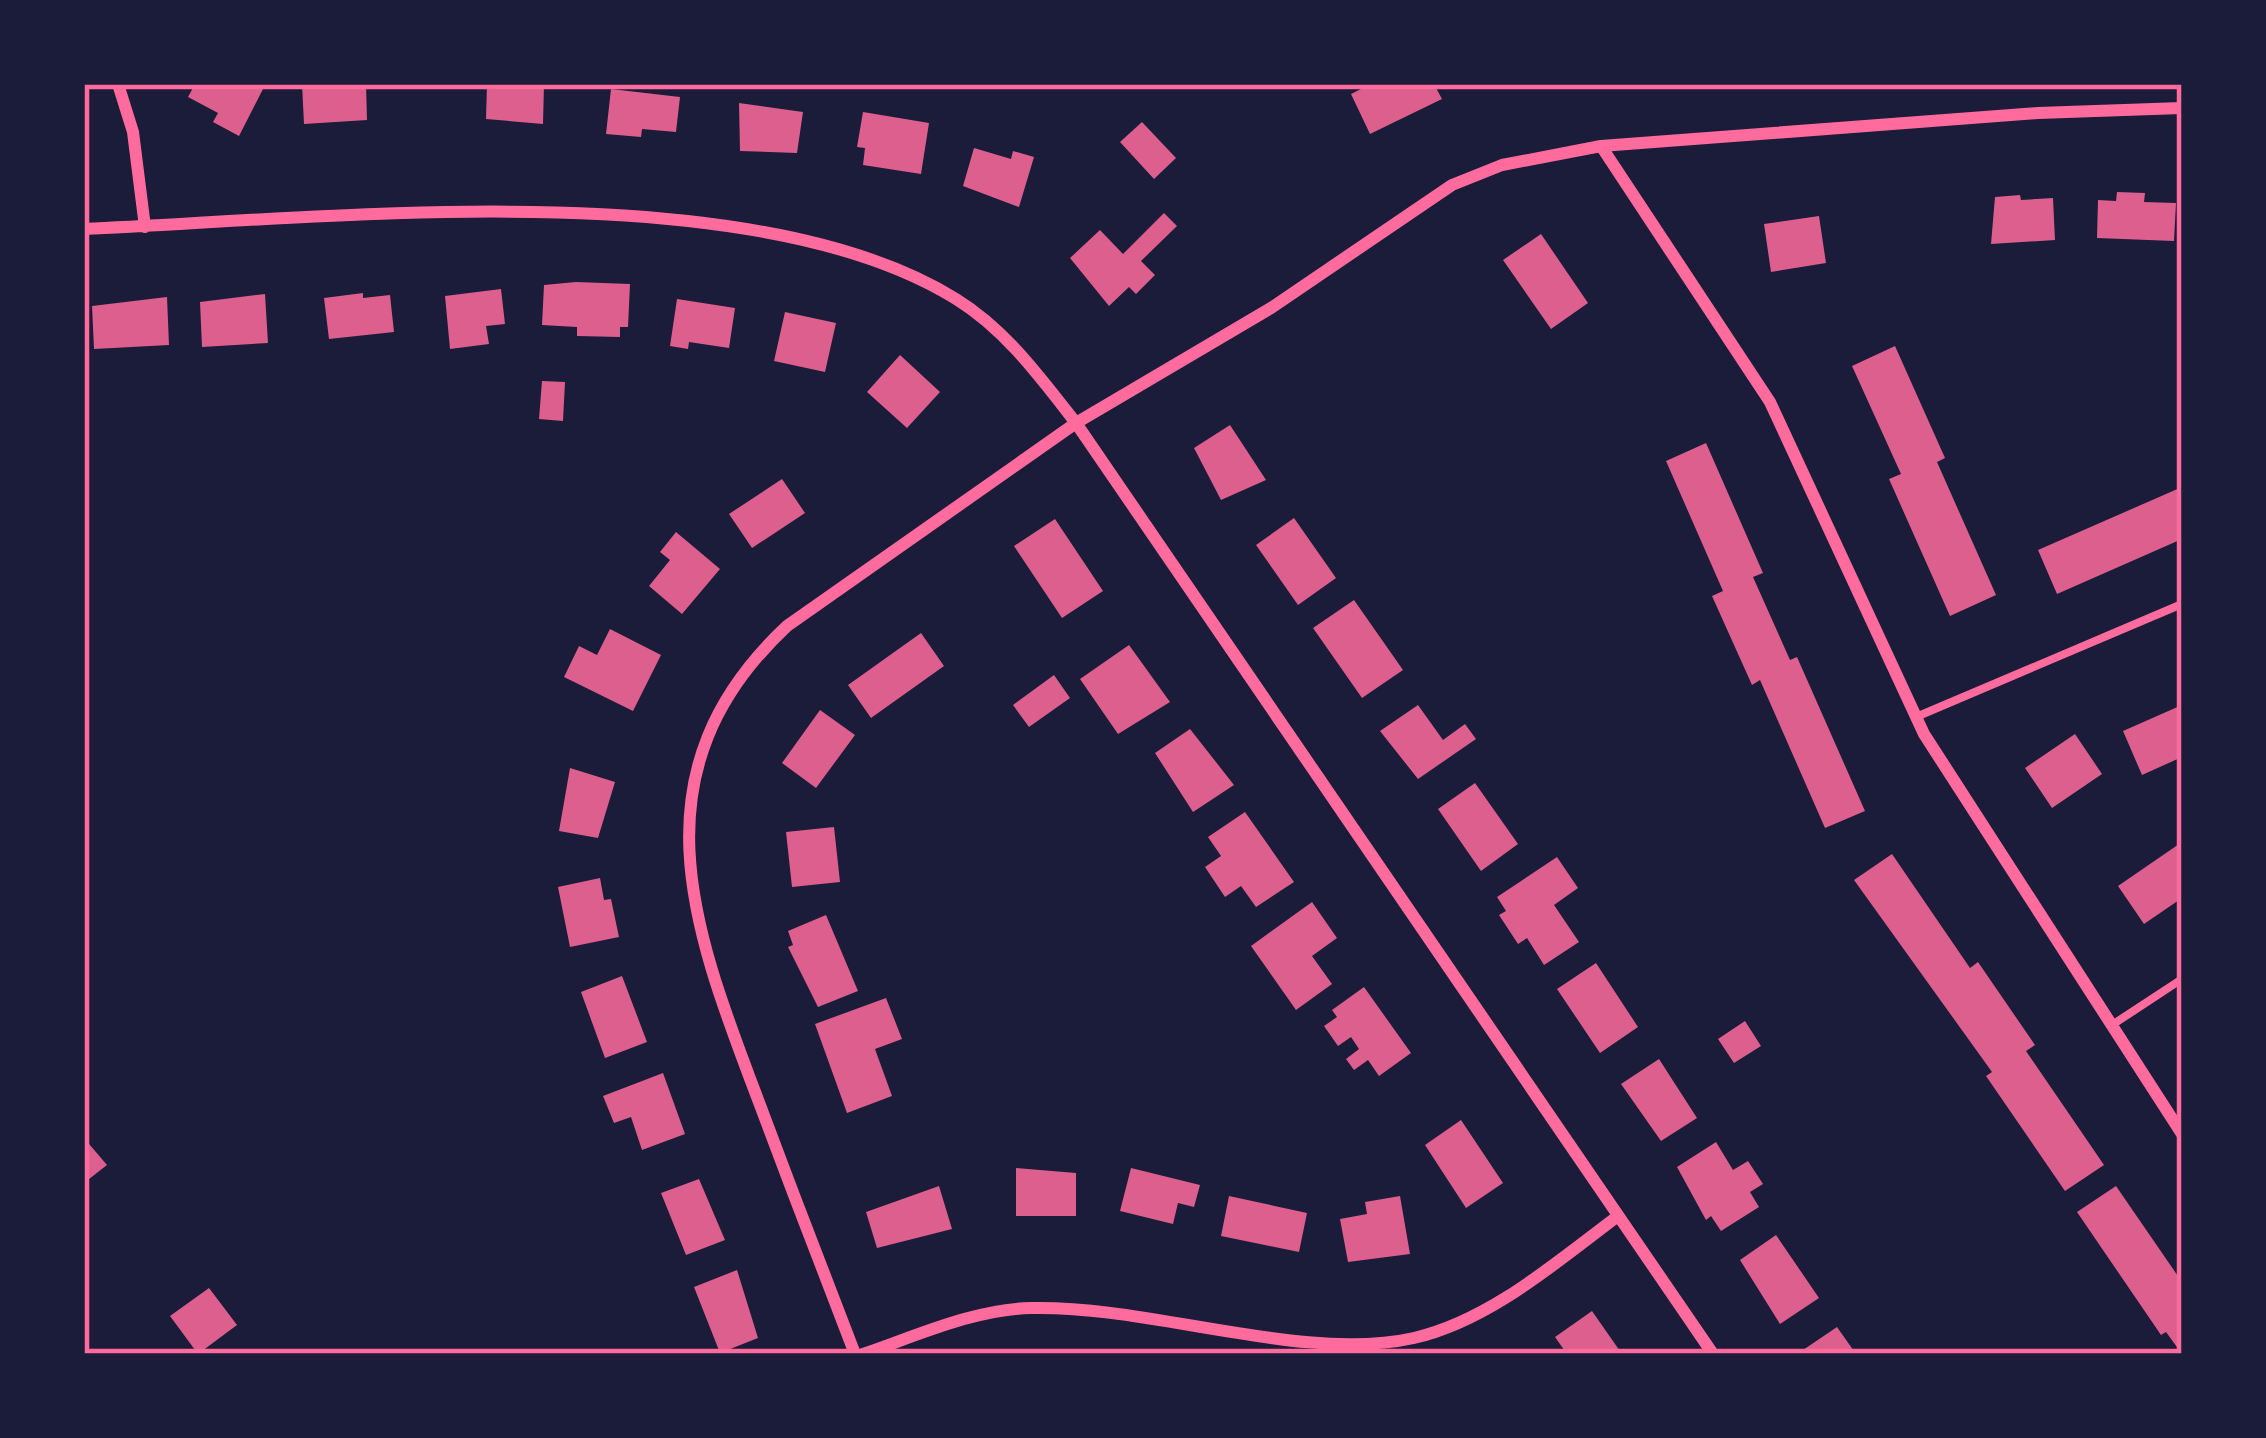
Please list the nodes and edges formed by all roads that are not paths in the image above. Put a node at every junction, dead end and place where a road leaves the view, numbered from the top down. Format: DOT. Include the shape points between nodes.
graph roads {
  1 [pos="118,84"];
  2 [pos="2182,108"];
  3 [pos="1601,146"];
  4 [pos="145,227"];
  5 [pos="84,230"];
  6 [pos="1076,423"];
  7 [pos="2182,604"];
  8 [pos="1916,717"];
  9 [pos="2182,979"];
  10 [pos="2112,1025"];
  11 [pos="2182,1134"];
  12 [pos="1618,1216"];
  13 [pos="859,1354"];
  14 [pos="1713,1354"];
  1 -- 4 [label="street"];
  2 -- 3 [label="street"];
  3 -- 6 [label="street" via="1502,165 1452,184 1270,308"];
  3 -- 8 [label="street" via="1770,402"];
  4 -- 5 [label="street"];
  4 -- 6 [label="street" via="620,216 770,233 868,258 958,301 999,331"];
  6 -- 12 [label="street"];
  6 -- 13 [label="street" via="750,660 702,750 688,798 685,848 704,949"];
  7 -- 8 [label="lane"];
  8 -- 10 [label="street"];
  9 -- 10 [label="lane"];
  10 -- 11 [label="street"];
  12 -- 13 [label="street" via="1539,1276 1418,1338 1354,1346 1088,1309 1026,1308"];
  12 -- 14 [label="street"];
}
